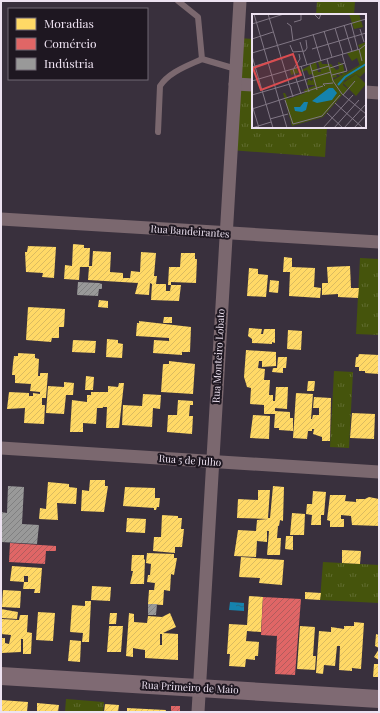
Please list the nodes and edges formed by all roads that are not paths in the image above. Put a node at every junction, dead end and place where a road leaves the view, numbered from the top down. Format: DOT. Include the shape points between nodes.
graph roads {
  1 [pos="178,1"];
  2 [pos="240,1"];
  3 [pos="202,59"];
  4 [pos="236,69"];
  5 [pos="235,84"];
  6 [pos="252,85"];
  7 [pos="366,92"];
  8 [pos="379,93"];
  9 [pos="158,132"];
  10 [pos="1,219"];
  11 [pos="225,234"];
  12 [pos="379,242"];
  13 [pos="1,448"];
  14 [pos="212,462"];
  15 [pos="379,472"];
  16 [pos="1,676"];
  17 [pos="200,688"];
  18 [pos="379,699"];
  19 [pos="198,712"];
  1 -- 3 [label="lane" via="198,17"];
  2 -- 4 [label="street, Rua Monteiro Lobato"];
  3 -- 4 [label="lane"];
  3 -- 9 [label="lane" via="173,73 160,86"];
  4 -- 5 [label="street, Rua Monteiro Lobato"];
  5 -- 6 [label="street"];
  5 -- 11 [label="street, Rua Monteiro Lobato"];
  7 -- 8 [label="street"];
  10 -- 11 [label="street, Rua Bandeirantes"];
  11 -- 12 [label="street, Rua Bandeirantes"];
  11 -- 14 [label="street, Rua Monteiro Lobato"];
  13 -- 14 [label="street, Rua 5 de Julho"];
  14 -- 15 [label="street, Rua 5 de Julho"];
  14 -- 17 [label="street, Rua Monteiro Lobato"];
  16 -- 17 [label="street, Rua Primeiro de Maio"];
  17 -- 18 [label="street, Rua Primeiro de Maio"];
  17 -- 19 [label="street, Rua Monteiro Lobato"];
}
